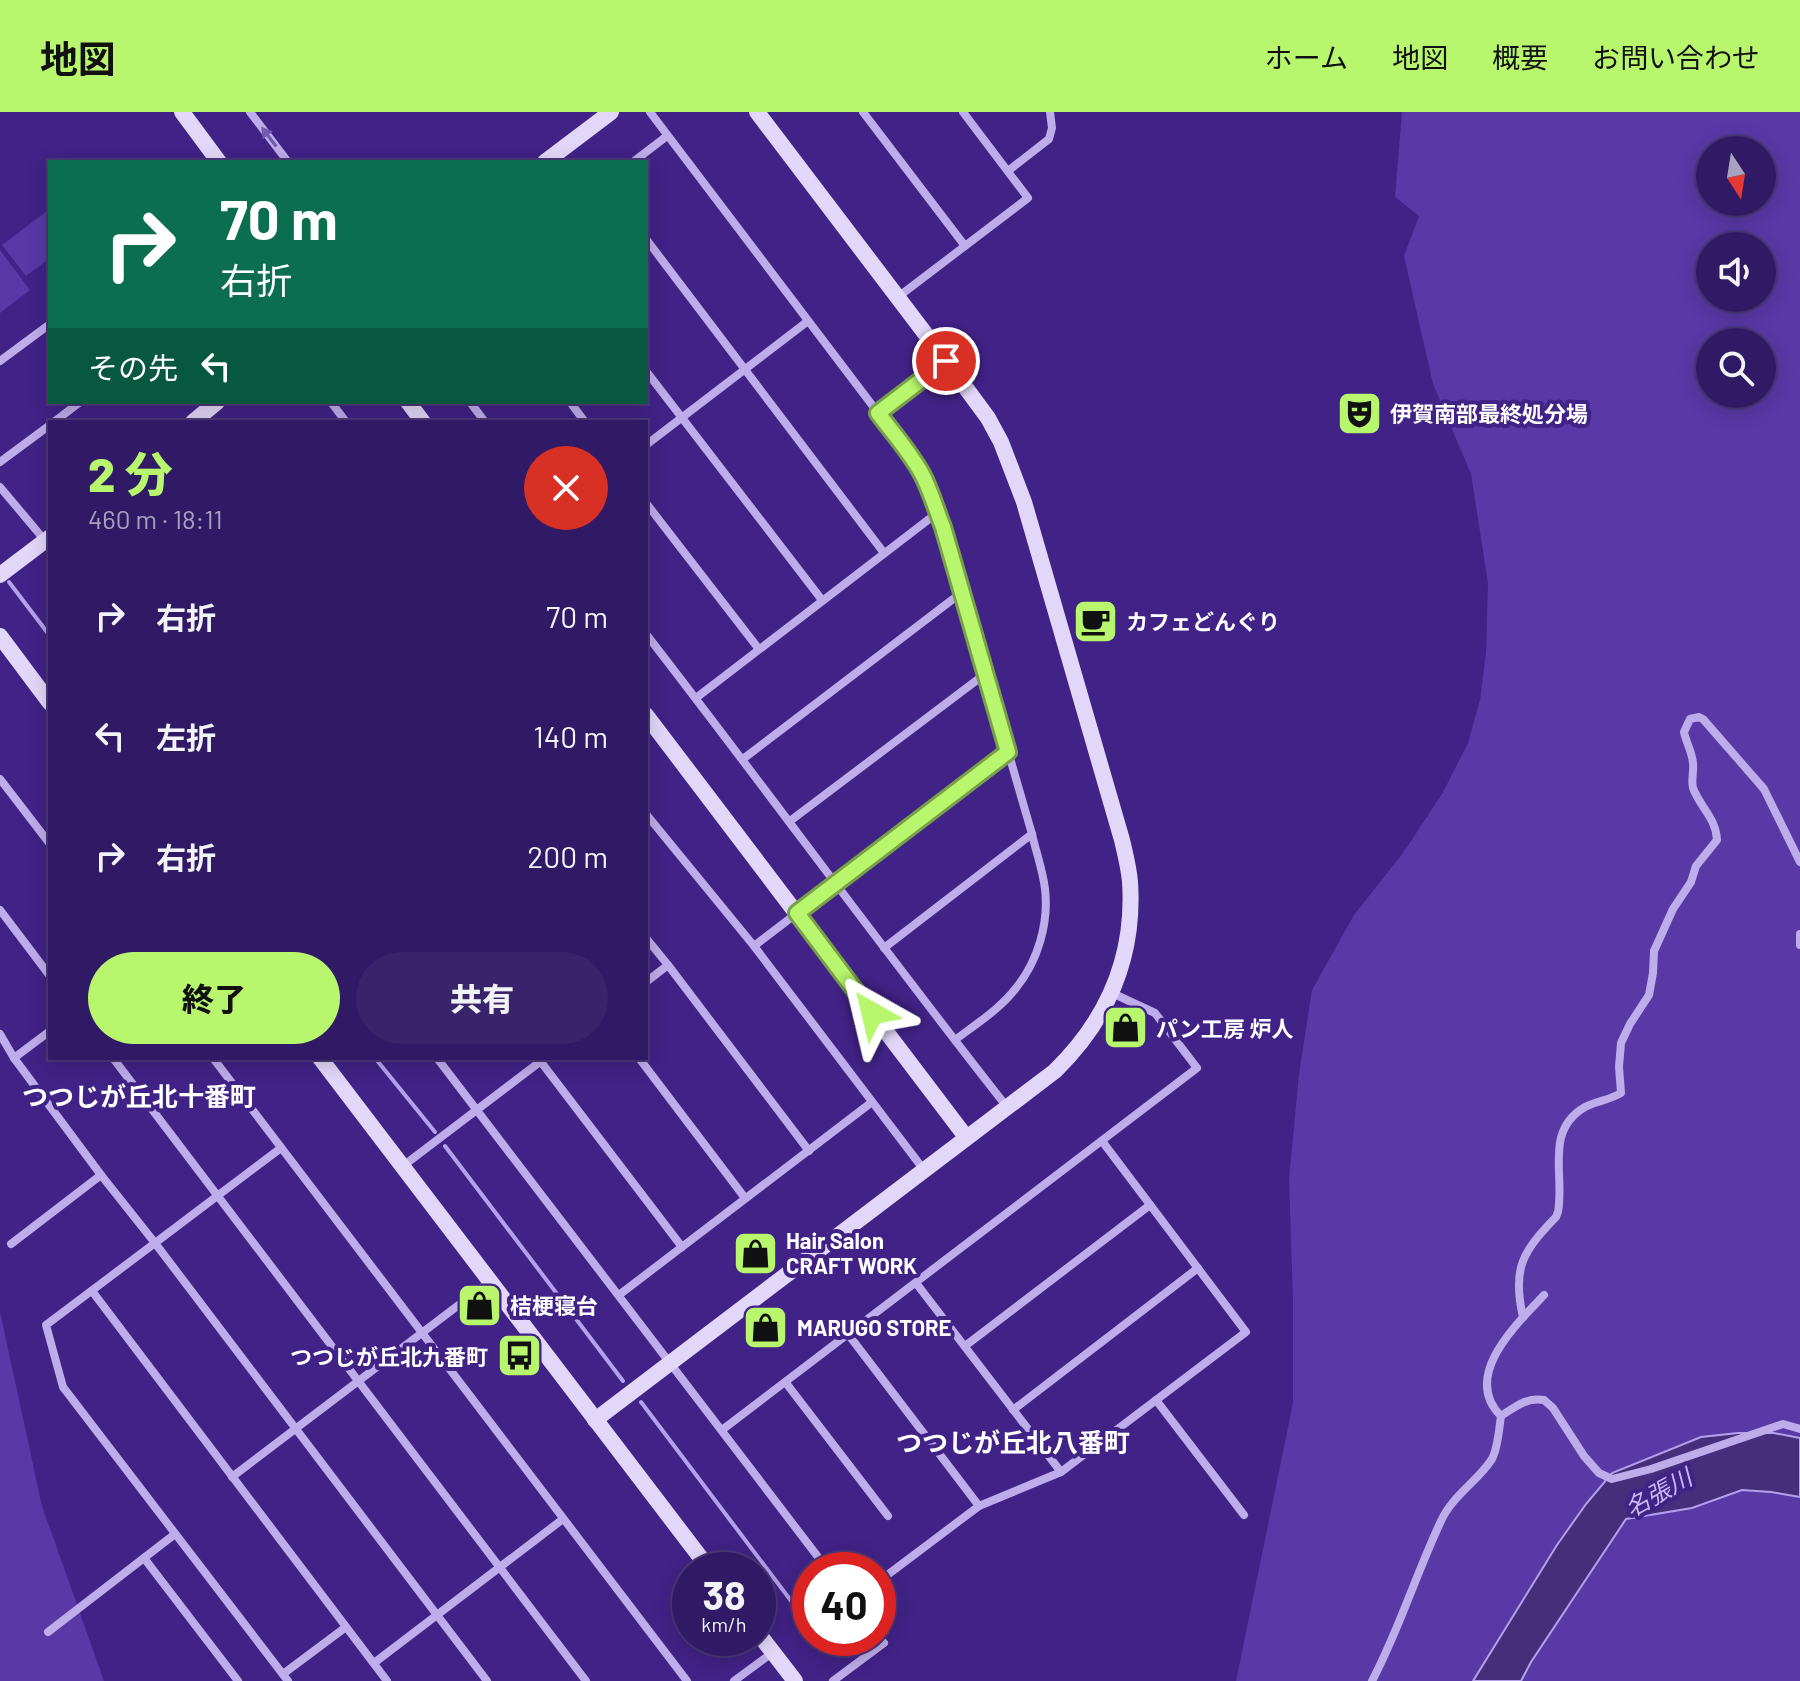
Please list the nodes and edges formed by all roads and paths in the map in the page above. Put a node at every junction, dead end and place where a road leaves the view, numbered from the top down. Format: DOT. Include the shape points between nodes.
graph roads {
  1 [pos="182,112"];
  2 [pos="250,112"];
  3 [pos="611,112"];
  4 [pos="650,112"];
  5 [pos="757,112"];
  6 [pos="863,112"];
  7 [pos="963,112"];
  8 [pos="1050,112"];
  9 [pos="667,136"];
  10 [pos="218,160"];
  11 [pos="286,160"];
  12 [pos="548,160"];
  13 [pos="636,160"];
  14 [pos="1008,171"];
  15 [pos="648,242"];
  16 [pos="965,246"];
  17 [pos="897,297"];
  18 [pos="808,321"];
  19 [pos="48,325"];
  20 [pos="0,361"];
  21 [pos="946,361"];
  22 [pos="745,370"];
  23 [pos="648,374"];
  24 [pos="77,404"];
  25 [pos="215,404"];
  26 [pos="878,413"];
  27 [pos="681,417"];
  28 [pos="56,420"];
  29 [pos="195,420"];
  30 [pos="48,426"];
  31 [pos="648,443"];
  32 [pos="0,462"];
  33 [pos="0,487"];
  34 [pos="648,506"];
  35 [pos="937,513"];
  36 [pos="48,540"];
  37 [pos="48,542"];
  38 [pos="884,553"];
  39 [pos="0,575"];
  40 [pos="961,593"];
  41 [pos="822,600"];
  42 [pos="0,636"];
  43 [pos="648,637"];
  44 [pos="758,648"];
  45 [pos="985,674"];
  46 [pos="696,698"];
  47 [pos="48,700"];
  48 [pos="648,718"];
  49 [pos="1008,752"];
  50 [pos="743,759"];
  51 [pos="0,779"];
  52 [pos="648,816"];
  53 [pos="790,821"];
  54 [pos="1032,834"];
  55 [pos="48,841"];
  56 [pos="1800,862"];
  57 [pos="836,883"];
  58 [pos="0,910"];
  59 [pos="797,913"];
  60 [pos="1800,934"];
  61 [pos="648,940"];
  62 [pos="1800,945"];
  63 [pos="754,946"];
  64 [pos="884,948"];
  65 [pos="668,965"];
  66 [pos="48,973"];
  67 [pos="648,980"];
  68 [pos="1112,993"];
  69 [pos="48,1032"];
  70 [pos="0,1034"];
  71 [pos="955,1040"];
  72 [pos="14,1058"];
  73 [pos="115,1060"];
  74 [pos="215,1060"];
  75 [pos="322,1060"];
  76 [pos="439,1060"];
  77 [pos="540,1060"];
  78 [pos="542,1060"];
  79 [pos="641,1060"];
  80 [pos="872,1102"];
  81 [pos="1007,1107"];
  82 [pos="477,1109"];
  83 [pos="966,1137"];
  84 [pos="1102,1141"];
  85 [pos="281,1148"];
  86 [pos="809,1151"];
  87 [pos="402,1167"];
  88 [pos="924,1170"];
  89 [pos="101,1175"];
  90 [pos="218,1195"];
  91 [pos="745,1198"];
  92 [pos="1150,1205"];
  93 [pos="155,1243"];
  94 [pos="11,1244"];
  95 [pos="682,1247"];
  96 [pos="1198,1268"];
  97 [pos="490,1281"];
  98 [pos="916,1283"];
  99 [pos="92,1291"];
  100 [pos="619,1295"];
  101 [pos="1544,1295"];
  102 [pos="1523,1317"];
  103 [pos="422,1332"];
  104 [pos="848,1334"];
  105 [pos="965,1346"];
  106 [pos="670,1362"];
  107 [pos="359,1381"];
  108 [pos="786,1383"];
  109 [pos="1156,1400"];
  110 [pos="1013,1410"];
  111 [pos="1501,1416"];
  112 [pos="595,1420"];
  113 [pos="295,1429"];
  114 [pos="1800,1429"];
  115 [pos="722,1430"];
  116 [pos="1061,1472"];
  117 [pos="232,1477"];
  118 [pos="979,1506"];
  119 [pos="1244,1515"];
  120 [pos="888,1516"];
  121 [pos="563,1519"];
  122 [pos="175,1534"];
  123 [pos="696,1552"];
  124 [pos="814,1552"];
  125 [pos="144,1558"];
  126 [pos="499,1566"];
  127 [pos="896,1568"];
  128 [pos="436,1615"];
  129 [pos="346,1627"];
  130 [pos="48,1632"];
  131 [pos="768,1656"];
  132 [pos="776,1656"];
  133 [pos="867,1656"];
  134 [pos="374,1663"];
  135 [pos="286,1677"];
  136 [pos="238,1681"];
  137 [pos="387,1681"];
  138 [pos="487,1681"];
  139 [pos="586,1681"];
  140 [pos="687,1681"];
  141 [pos="734,1681"];
  142 [pos="795,1681"];
  143 [pos="833,1681"];
  144 [pos="1372,1681"];
  1 -- 10 [label="street"];
  11 -- 2 [label="street, one-way"];
  3 -- 12 [label="street"];
  4 -- 9 [label="street"];
  5 -- 17 [label="street"];
  6 -- 16 [label="street"];
  7 -- 14 [label="street"];
  8 -- 14 [label="street" via="1049,139"];
  9 -- 13 [label="street"];
  9 -- 18 [label="street"];
  14 -- 16 [label="street" via="1028,198"];
  15 -- 22 [label="street"];
  16 -- 17 [label="street"];
  17 -- 21 [label="street"];
  18 -- 22 [label="street"];
  18 -- 26 [label="street"];
  19 -- 20 [label="street"];
  21 -- 26 [label="street"];
  21 -- 68 [label="street" via="988,418 1024,502 1122,840 1130,879 1129,919"];
  22 -- 27 [label="street"];
  22 -- 38 [label="street"];
  23 -- 27 [label="street"];
  24 -- 28 [label="street"];
  25 -- 29 [label="street"];
  26 -- 35 [label="street" via="922,475"];
  27 -- 31 [label="street"];
  27 -- 41 [label="street"];
  30 -- 32 [label="street"];
  33 -- 36 [label="street"];
  34 -- 44 [label="street"];
  35 -- 38 [label="street"];
  35 -- 40 [label="street"];
  37 -- 39 [label="street"];
  38 -- 41 [label="street"];
  40 -- 45 [label="street"];
  40 -- 50 [label="street"];
  41 -- 44 [label="street"];
  42 -- 47 [label="street"];
  43 -- 46 [label="street"];
  44 -- 46 [label="street"];
  45 -- 49 [label="street"];
  45 -- 53 [label="street"];
  46 -- 50 [label="street"];
  48 -- 59 [label="street"];
  49 -- 54 [label="street"];
  49 -- 57 [label="street"];
  50 -- 53 [label="street"];
  51 -- 55 [label="street"];
  52 -- 63 [label="street"];
  53 -- 57 [label="street"];
  54 -- 64 [label="street"];
  54 -- 71 [label="street" via="1046,899 1035,955 1006,999"];
  56 -- 102 [label="street" via="1758,781 1703,719 1690,719 1684,732 1693,763 1692,783 1717,840 1696,866 1654,951 1649,995 1621,1043 1621,1093 1587,1106 1562,1130 1558,1212 1532,1243 1519,1270"];
  57 -- 59 [label="street"];
  57 -- 64 [label="street"];
  58 -- 66 [label="street"];
  59 -- 63 [label="street"];
  59 -- 83 [label="street"];
  60 -- 62 [label="street"];
  61 -- 65 [label="street"];
  63 -- 80 [label="street"];
  64 -- 71 [label="street"];
  65 -- 67 [label="street"];
  65 -- 86 [label="street"];
  68 -- 81 [label="street" via="1068,1057"];
  68 -- 84 [label="street" via="1155,1013 1197,1068"];
  69 -- 72 [label="street"];
  70 -- 72 [label="street"];
  71 -- 81 [label="street"];
  72 -- 89 [label="street"];
  73 -- 90 [label="street"];
  74 -- 85 [label="street"];
  75 -- 87 [label="street"];
  76 -- 82 [label="street"];
  77 -- 82 [label="street"];
  78 -- 95 [label="street"];
  79 -- 91 [label="street"];
  80 -- 86 [label="street"];
  80 -- 88 [label="street"];
  81 -- 83 [label="street"];
  82 -- 87 [label="street"];
  82 -- 100 [label="street"];
  83 -- 88 [label="street"];
  84 -- 92 [label="street"];
  84 -- 98 [label="street"];
  85 -- 90 [label="street"];
  85 -- 103 [label="street"];
  86 -- 91 [label="street"];
  87 -- 97 [label="street"];
  88 -- 106 [label="street"];
  89 -- 93 [label="street"];
  89 -- 94 [label="street"];
  90 -- 93 [label="street"];
  90 -- 107 [label="street"];
  91 -- 95 [label="street"];
  92 -- 96 [label="street"];
  92 -- 105 [label="street"];
  93 -- 99 [label="street"];
  93 -- 113 [label="street"];
  95 -- 100 [label="street"];
  96 -- 109 [label="street" via="1246,1332"];
  96 -- 110 [label="street"];
  97 -- 103 [label="street"];
  97 -- 112 [label="street"];
  98 -- 104 [label="street"];
  98 -- 105 [label="street"];
  99 -- 117 [label="street"];
  99 -- 122 [label="street" via="46,1325 63,1387"];
  100 -- 106 [label="street"];
  101 -- 102 [label="street"];
  102 -- 111 [label="street" via="1488,1372 1489,1400"];
  103 -- 107 [label="street"];
  103 -- 121 [label="street"];
  104 -- 108 [label="street"];
  104 -- 118 [label="street"];
  105 -- 110 [label="street"];
  106 -- 112 [label="street"];
  106 -- 115 [label="street"];
  107 -- 113 [label="street"];
  107 -- 126 [label="street"];
  108 -- 115 [label="street"];
  108 -- 120 [label="street"];
  109 -- 116 [label="street"];
  109 -- 119 [label="street"];
  110 -- 116 [label="street"];
  111 -- 114 [label="street" via="1527,1400 1544,1400 1584,1456 1612,1479 1783,1424"];
  111 -- 144 [label="street" via="1493,1457 1441,1519"];
  112 -- 123 [label="street"];
  113 -- 117 [label="street"];
  113 -- 128 [label="street"];
  115 -- 124 [label="street"];
  116 -- 118 [label="street"];
  117 -- 129 [label="street"];
  118 -- 127 [label="street"];
  121 -- 126 [label="street"];
  121 -- 140 [label="street"];
  122 -- 125 [label="street"];
  122 -- 135 [label="street"];
  125 -- 130 [label="street"];
  125 -- 136 [label="street"];
  126 -- 128 [label="street"];
  126 -- 139 [label="street"];
  128 -- 134 [label="street"];
  128 -- 138 [label="street"];
  129 -- 134 [label="street"];
  129 -- 135 [label="street"];
  131 -- 141 [label="street"];
  132 -- 142 [label="street"];
  133 -- 143 [label="street"];
  134 -- 137 [label="street"];
}
